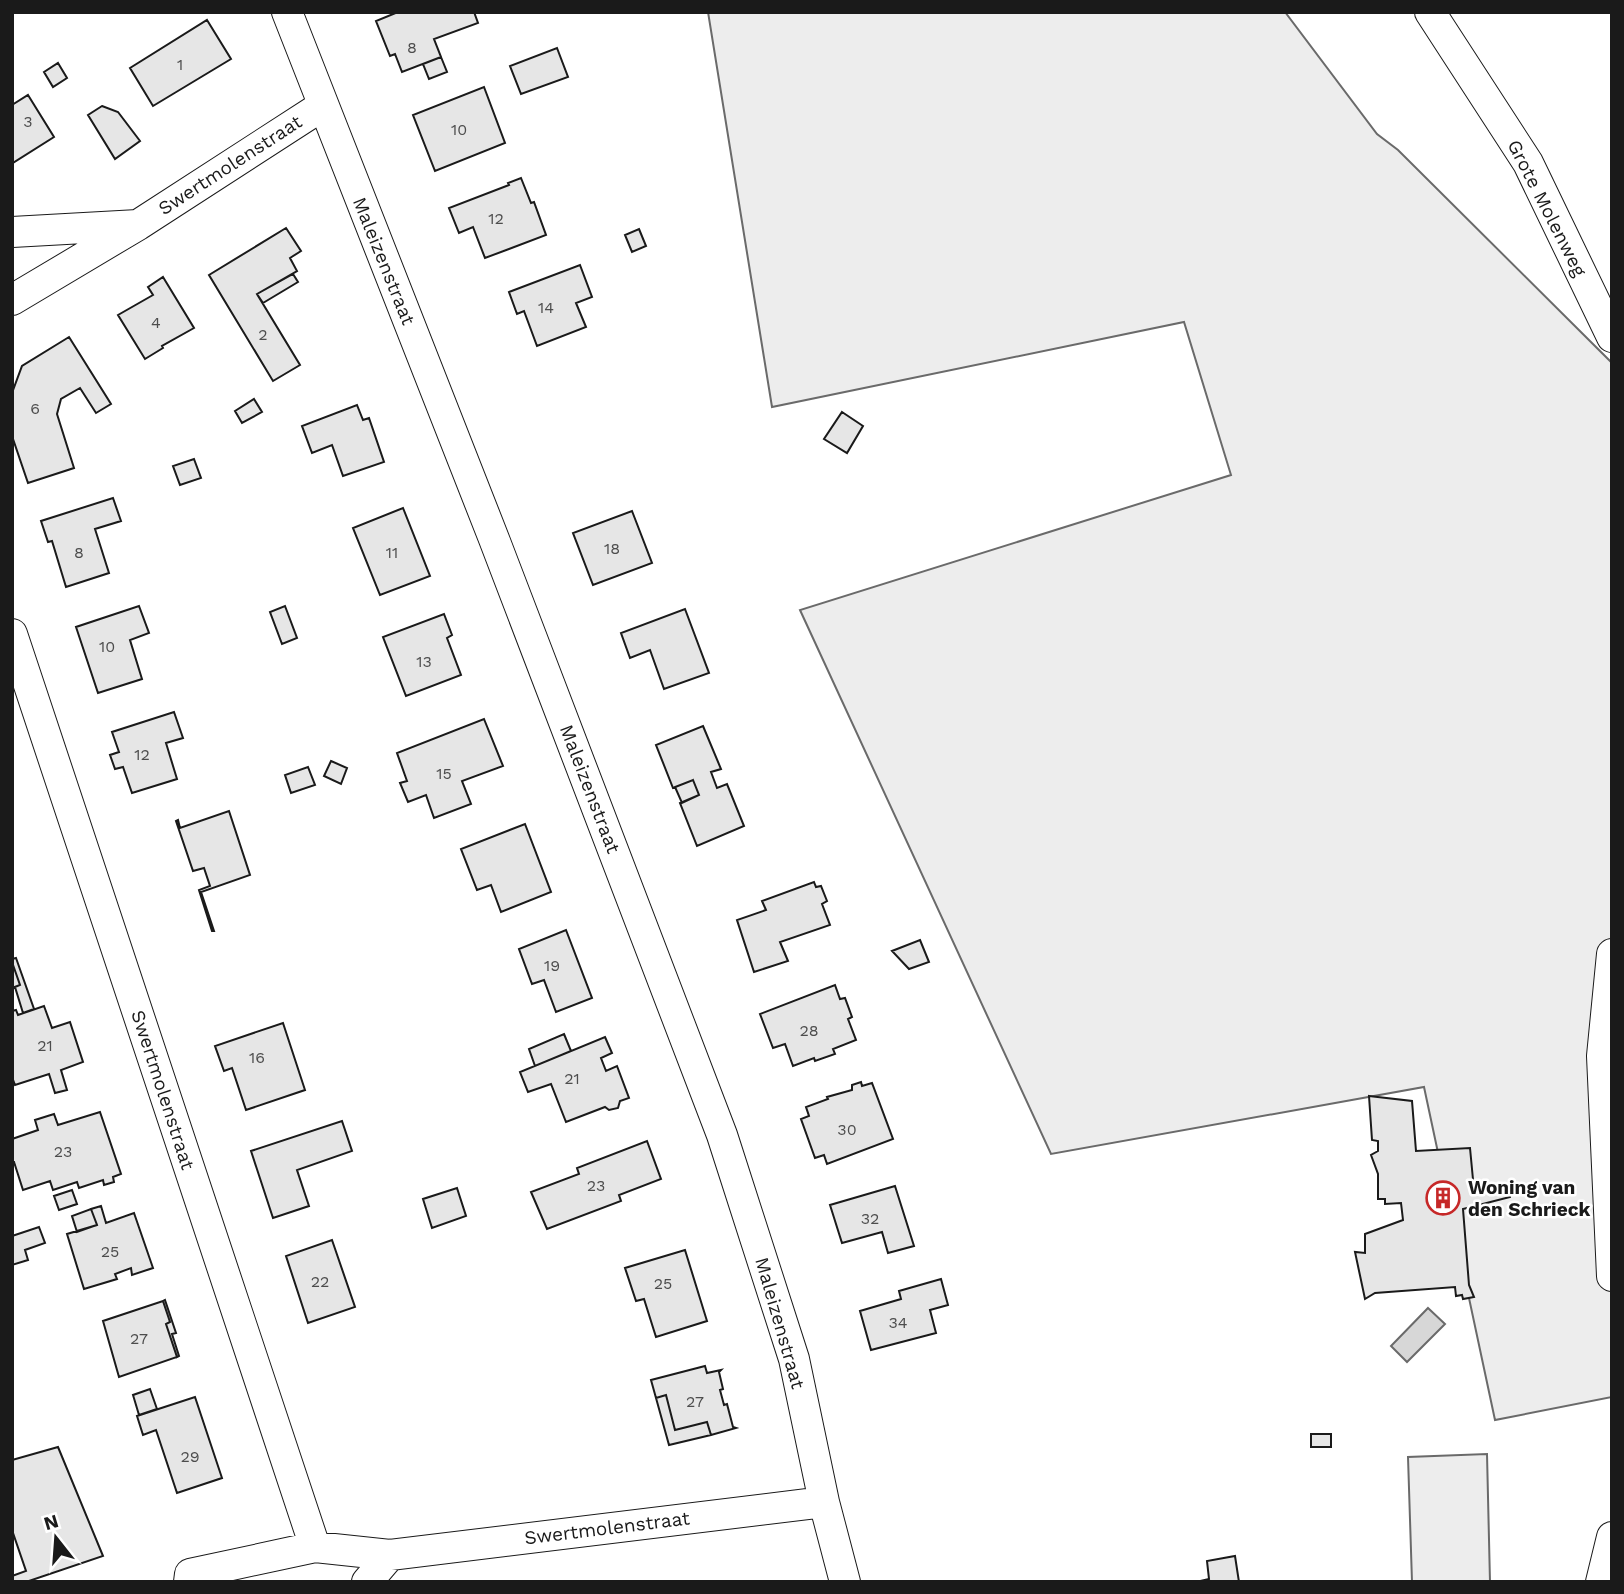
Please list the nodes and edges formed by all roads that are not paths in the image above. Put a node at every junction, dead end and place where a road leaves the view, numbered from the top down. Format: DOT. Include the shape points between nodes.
graph roads {
  1 [pos="287,12"];
  2 [pos="1430,12"];
  3 [pos="322,106"];
  4 [pos="138,225"];
  5 [pos="12,232"];
  6 [pos="12,300"];
  7 [pos="1612,337"];
  8 [pos="12,634"];
  9 [pos="1612,954"];
  10 [pos="1612,1276"];
  11 [pos="824,1502"];
  12 [pos="1612,1537"];
  13 [pos="314,1547"];
  14 [pos="390,1555"];
  15 [pos="189,1582"];
  16 [pos="367,1582"];
  17 [pos="845,1582"];
  18 [pos="1601,1582"];
  1 -- 3 [label="street, Maleizenstraat"];
  2 -- 7 [label="street, Grote Molenweg" via="1528,163"];
  3 -- 4 [label="street, Swertmolenstraat"];
  3 -- 11 [label="street, Maleizenstraat" via="722,1135 794,1359"];
  4 -- 5 [label="street, Swertmolenstraat"];
  4 -- 6 [label="street, Swertmolenstraat"];
  8 -- 13 [label="street, Swertmolenstraat"];
  9 -- 10 [label="street" via="1602,1056"];
  11 -- 14 [label="street, Swertmolenstraat"];
  11 -- 17 [label="street, Maleizenstraat"];
  12 -- 18 [label="street"];
  13 -- 14 [label="street, Swertmolenstraat"];
  13 -- 15 [label="street, Swertmolenstraat" via="190,1574"];
  14 -- 16 [label="street"];
}
